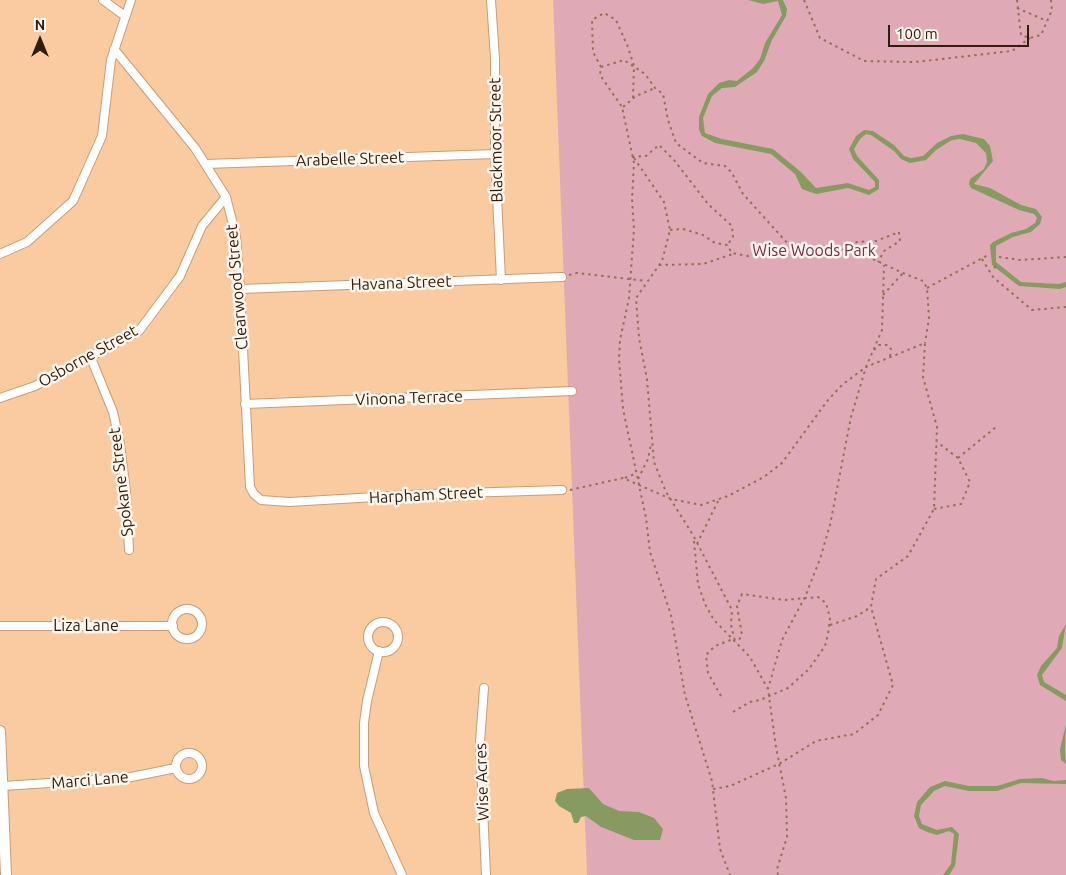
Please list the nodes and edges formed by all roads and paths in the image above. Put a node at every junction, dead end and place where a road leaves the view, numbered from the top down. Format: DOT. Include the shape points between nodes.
graph roads {
  1 [pos="104,0"];
  2 [pos="131,0"];
  3 [pos="491,0"];
  4 [pos="804,0"];
  5 [pos="1017,0"];
  6 [pos="1051,0"];
  7 [pos="1017,8"];
  8 [pos="125,16"];
  9 [pos="1047,21"];
  10 [pos="1030,38"];
  11 [pos="114,49"];
  12 [pos="634,66"];
  13 [pos="601,67"];
  14 [pos="655,88"];
  15 [pos="633,98"];
  16 [pos="622,107"];
  17 [pos="495,154"];
  18 [pos="632,157"];
  19 [pos="206,164"];
  20 [pos="226,196"];
  21 [pos="670,230"];
  22 [pos="728,245"];
  23 [pos="790,246"];
  24 [pos="844,249"];
  25 [pos="734,253"];
  26 [pos="0,254"];
  27 [pos="988,255"];
  28 [pos="999,257"];
  29 [pos="1066,257"];
  30 [pos="982,259"];
  31 [pos="878,262"];
  32 [pos="998,264"];
  33 [pos="660,265"];
  34 [pos="884,265"];
  35 [pos="994,268"];
  36 [pos="903,273"];
  37 [pos="562,277"];
  38 [pos="630,278"];
  39 [pos="501,280"];
  40 [pos="646,281"];
  41 [pos="927,288"];
  42 [pos="240,289"];
  43 [pos="883,294"];
  44 [pos="1066,307"];
  45 [pos="925,343"];
  46 [pos="871,354"];
  47 [pos="890,357"];
  48 [pos="91,358"];
  49 [pos="866,367"];
  50 [pos="572,391"];
  51 [pos="0,398"];
  52 [pos="245,404"];
  53 [pos="996,427"];
  54 [pos="651,442"];
  55 [pos="936,442"];
  56 [pos="958,458"];
  57 [pos="637,473"];
  58 [pos="623,478"];
  59 [pos="638,479"];
  60 [pos="639,484"];
  61 [pos="562,490"];
  62 [pos="671,500"];
  63 [pos="718,501"];
  64 [pos="289,502"];
  65 [pos="934,509"];
  66 [pos="694,538"];
  67 [pos="697,544"];
  68 [pos="129,550"];
  69 [pos="805,597"];
  70 [pos="871,607"];
  71 [pos="830,625"];
  72 [pos="0,626"];
  73 [pos="172,626"];
  74 [pos="735,641"];
  75 [pos="379,651"];
  76 [pos="484,688"];
  77 [pos="768,689"];
  78 [pos="721,696"];
  79 [pos="769,696"];
  80 [pos="733,712"];
  81 [pos="0,731"];
  82 [pos="779,764"];
  83 [pos="176,768"];
  84 [pos="3,786"];
  85 [pos="713,789"];
  86 [pos="2,842"];
  87 [pos="6,875"];
  88 [pos="402,875"];
  89 [pos="486,875"];
  90 [pos="730,875"];
  91 [pos="778,875"];
  1 -- 8 [label="street"];
  2 -- 8 [label="street"];
  3 -- 17 [label="street, Blackmoor Street"];
  4 -- 10 [label="path" via="820,38 864,61 915,62 1012,51"];
  5 -- 7 [label="path"];
  6 -- 9 [label="path" via="1052,10"];
  7 -- 9 [label="path"];
  7 -- 10 [label="path" via="1021,35"];
  8 -- 11 [label="street"];
  9 -- 10 [label="path" via="1041,35"];
  11 -- 19 [label="street, Clearwood Street"];
  11 -- 26 [label="street" via="102,136 73,201 27,242"];
  12 -- 13 [label="path" via="624,60"];
  12 -- 13 [label="path" via="616,20 604,13 592,20 593,52"];
  12 -- 14 [label="path"];
  12 -- 15 [label="path"];
  13 -- 16 [label="path" via="600,75"];
  14 -- 15 [label="path"];
  14 -- 23 [label="path" via="663,94 676,143 703,163 725,166 743,194"];
  15 -- 16 [label="path"];
  16 -- 18 [label="path"];
  17 -- 19 [label="street, Arabelle Street"];
  17 -- 39 [label="street, Blackmoor Street"];
  18 -- 21 [label="path" via="664,202"];
  18 -- 22 [label="path" via="646,156 660,145 708,204 732,226 733,238"];
  18 -- 38 [label="path" via="634,229"];
  19 -- 20 [label="street, Clearwood Street"];
  20 -- 42 [label="street, Clearwood Street" via="236,236"];
  20 -- 48 [label="street, Osborne Street" via="202,226 180,276 139,331"];
  21 -- 22 [label="path" via="683,229"];
  21 -- 33 [label="path"];
  22 -- 25 [label="path"];
  23 -- 24 [label="path"];
  23 -- 25 [label="path" via="748,256"];
  24 -- 31 [label="path"];
  24 -- 31 [label="path" via="857,242 876,241 899,232 900,241 884,251"];
  25 -- 33 [label="path" via="703,264"];
  27 -- 30 [label="path"];
  28 -- 29 [label="path" via="1021,260"];
  30 -- 41 [label="path"];
  30 -- 44 [label="path" via="993,277 1032,310"];
  31 -- 34 [label="path"];
  32 -- 35 [label="path"];
  33 -- 40 [label="path"];
  34 -- 36 [label="path"];
  34 -- 43 [label="path"];
  36 -- 41 [label="path" via="923,281"];
  36 -- 43 [label="path"];
  37 -- 38 [label="path" via="577,273"];
  37 -- 39 [label="street, Havana Street"];
  38 -- 40 [label="path"];
  38 -- 57 [label="path" via="619,359 623,409"];
  39 -- 42 [label="street, Havana Street"];
  40 -- 54 [label="path" via="636,298 647,379"];
  41 -- 45 [label="path" via="929,318"];
  42 -- 52 [label="street, Clearwood Street"];
  43 -- 46 [label="path" via="882,330"];
  45 -- 47 [label="path"];
  45 -- 55 [label="path" via="922,377 937,427"];
  46 -- 47 [label="path" via="879,345 888,345"];
  46 -- 49 [label="path"];
  47 -- 49 [label="path"];
  48 -- 51 [label="street, Osborne Street" via="35,386"];
  48 -- 68 [label="street, Spokane Street" via="113,412 120,444"];
  49 -- 63 [label="path" via="828,400 782,463 764,477"];
  49 -- 69 [label="path" via="851,417 830,525"];
  50 -- 52 [label="street, Vinona Terrace"];
  52 -- 64 [label="street, Clearwood Street" via="250,487 261,500"];
  53 -- 56 [label="path"];
  54 -- 59 [label="path"];
  54 -- 62 [label="path" via="654,462"];
  55 -- 56 [label="path"];
  55 -- 65 [label="path"];
  56 -- 65 [label="path" via="970,482 961,504"];
  57 -- 58 [label="path"];
  57 -- 59 [label="path"];
  58 -- 60 [label="path"];
  58 -- 61 [label="path" via="581,489"];
  59 -- 60 [label="path"];
  60 -- 62 [label="path"];
  60 -- 85 [label="path" via="650,552 671,614 685,695"];
  61 -- 64 [label="street, Harpham Street"];
  62 -- 63 [label="path" via="691,505"];
  62 -- 66 [label="path"];
  63 -- 67 [label="path"];
  65 -- 70 [label="path" via="908,556 876,579"];
  66 -- 67 [label="path"];
  66 -- 74 [label="path" via="698,584 705,604 714,620"];
  67 -- 74 [label="path" via="732,610"];
  69 -- 71 [label="path" via="818,597 826,603"];
  69 -- 74 [label="path" via="784,600 742,594 737,606 742,635"];
  69 -- 77 [label="path" via="782,640"];
  70 -- 71 [label="path" via="857,616"];
  70 -- 82 [label="path" via="893,685 878,715 854,734 816,742"];
  71 -- 79 [label="path" via="825,646 809,669 788,688"];
  72 -- 73 [label="street, Liza Lane"];
  73 -- 73 [label="street" via="176,614 188,609 196,612 203,623 198,636 187,640 176,634"];
  74 -- 77 [label="path" via="750,657"];
  74 -- 78 [label="path" via="716,646 706,655 708,672"];
  75 -- 88 [label="street" via="364,723 364,766 374,813"];
  76 -- 89 [label="street, Wise Acres" via="480,742"];
  77 -- 79 [label="path"];
  79 -- 80 [label="path"];
  79 -- 82 [label="path"];
  81 -- 84 [label="street"];
  82 -- 85 [label="path" via="730,786"];
  82 -- 91 [label="path" via="786,798 787,836"];
  83 -- 84 [label="street, Marci Lane" via="126,778"];
  84 -- 86 [label="street"];
  85 -- 90 [label="path" via="720,850"];
  86 -- 87 [label="street"];
}
